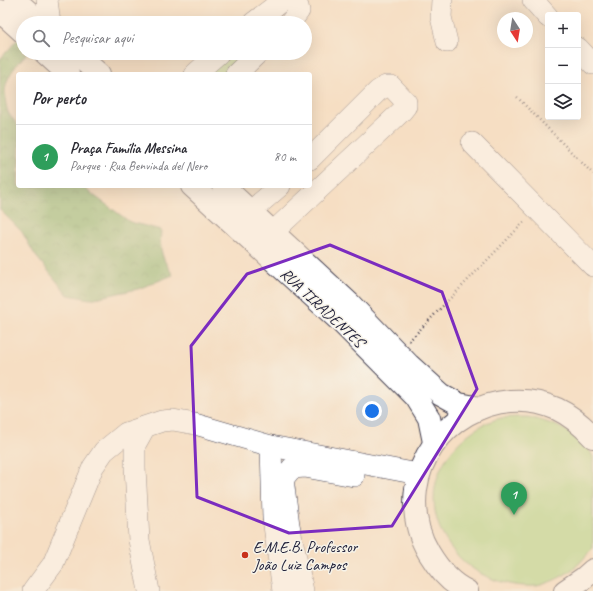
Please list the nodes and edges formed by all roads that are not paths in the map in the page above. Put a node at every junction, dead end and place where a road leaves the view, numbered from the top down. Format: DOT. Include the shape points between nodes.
graph roads {
  1 [pos="47,0"];
  2 [pos="282,0"];
  3 [pos="290,0"];
  4 [pos="442,0"];
  5 [pos="532,0"];
  6 [pos="13,3"];
  7 [pos="545,13"];
  8 [pos="17,16"];
  9 [pos="31,16"];
  10 [pos="49,16"];
  11 [pos="262,16"];
  12 [pos="296,16"];
  13 [pos="447,42"];
  14 [pos="581,51"];
  15 [pos="53,60"];
  16 [pos="83,60"];
  17 [pos="211,60"];
  18 [pos="251,60"];
  19 [pos="593,64"];
  20 [pos="66,72"];
  21 [pos="97,72"];
  22 [pos="197,72"];
  23 [pos="238,72"];
  24 [pos="472,143"];
  25 [pos="312,158"];
  26 [pos="194,188"];
  27 [pos="225,188"];
  28 [pos="278,188"];
  29 [pos="251,211"];
  30 [pos="273,232"];
  31 [pos="593,266"];
  32 [pos="480,408"];
  33 [pos="145,427"];
  34 [pos="589,428"];
  35 [pos="434,442"];
  36 [pos="271,446"];
  37 [pos="418,481"];
  38 [pos="285,548"];
  39 [pos="590,577"];
  40 [pos="462,590"];
  41 [pos="33,591"];
  42 [pos="149,591"];
  43 [pos="283,591"];
  44 [pos="303,591"];
  45 [pos="565,591"];
  1 -- 10 [label="street"];
  2 -- 11 [label="street"];
  3 -- 12 [label="street" via="300,11"];
  4 -- 13 [label="street" via="441,17"];
  5 -- 7 [label="street"];
  6 -- 8 [label="main road"];
  6 -- 9 [label="main road"];
  14 -- 19 [label="street"];
  15 -- 20 [label="main road"];
  16 -- 21 [label="main road"];
  17 -- 22 [label="street"];
  18 -- 23 [label="street"];
  24 -- 31 [label="street"];
  25 -- 30 [label="street" via="386,86 391,86 406,102 402,111"];
  26 -- 35 [label="main road, RUA TIRADENTES" via="341,322 416,397 429,418"];
  27 -- 29 [label="main road, RUA TIRADENTES"];
  28 -- 29 [label="street"];
  29 -- 30 [label="main road, RUA TIRADENTES"];
  30 -- 32 [label="main road, RUA TIRADENTES" via="441,394 459,404"];
  32 -- 34 [label="main road" via="505,401 532,402 557,409"];
  32 -- 35 [label="main road" via="454,422"];
  33 -- 36 [label="street" via="173,420"];
  33 -- 41 [label="street" via="126,433 104,451 93,467 53,564"];
  33 -- 42 [label="street" via="135,445 135,468 139,540"];
  35 -- 37 [label="main road" via="425,457"];
  36 -- 37 [label="street"];
  36 -- 38 [label="street" via="273,518"];
  37 -- 38 [label="street" via="305,467 292,468 283,478"];
  37 -- 40 [label="main road" via="414,506 420,538 437,567"];
  38 -- 43 [label="street"];
  38 -- 44 [label="street"];
  39 -- 45 [label="main road"];
}
